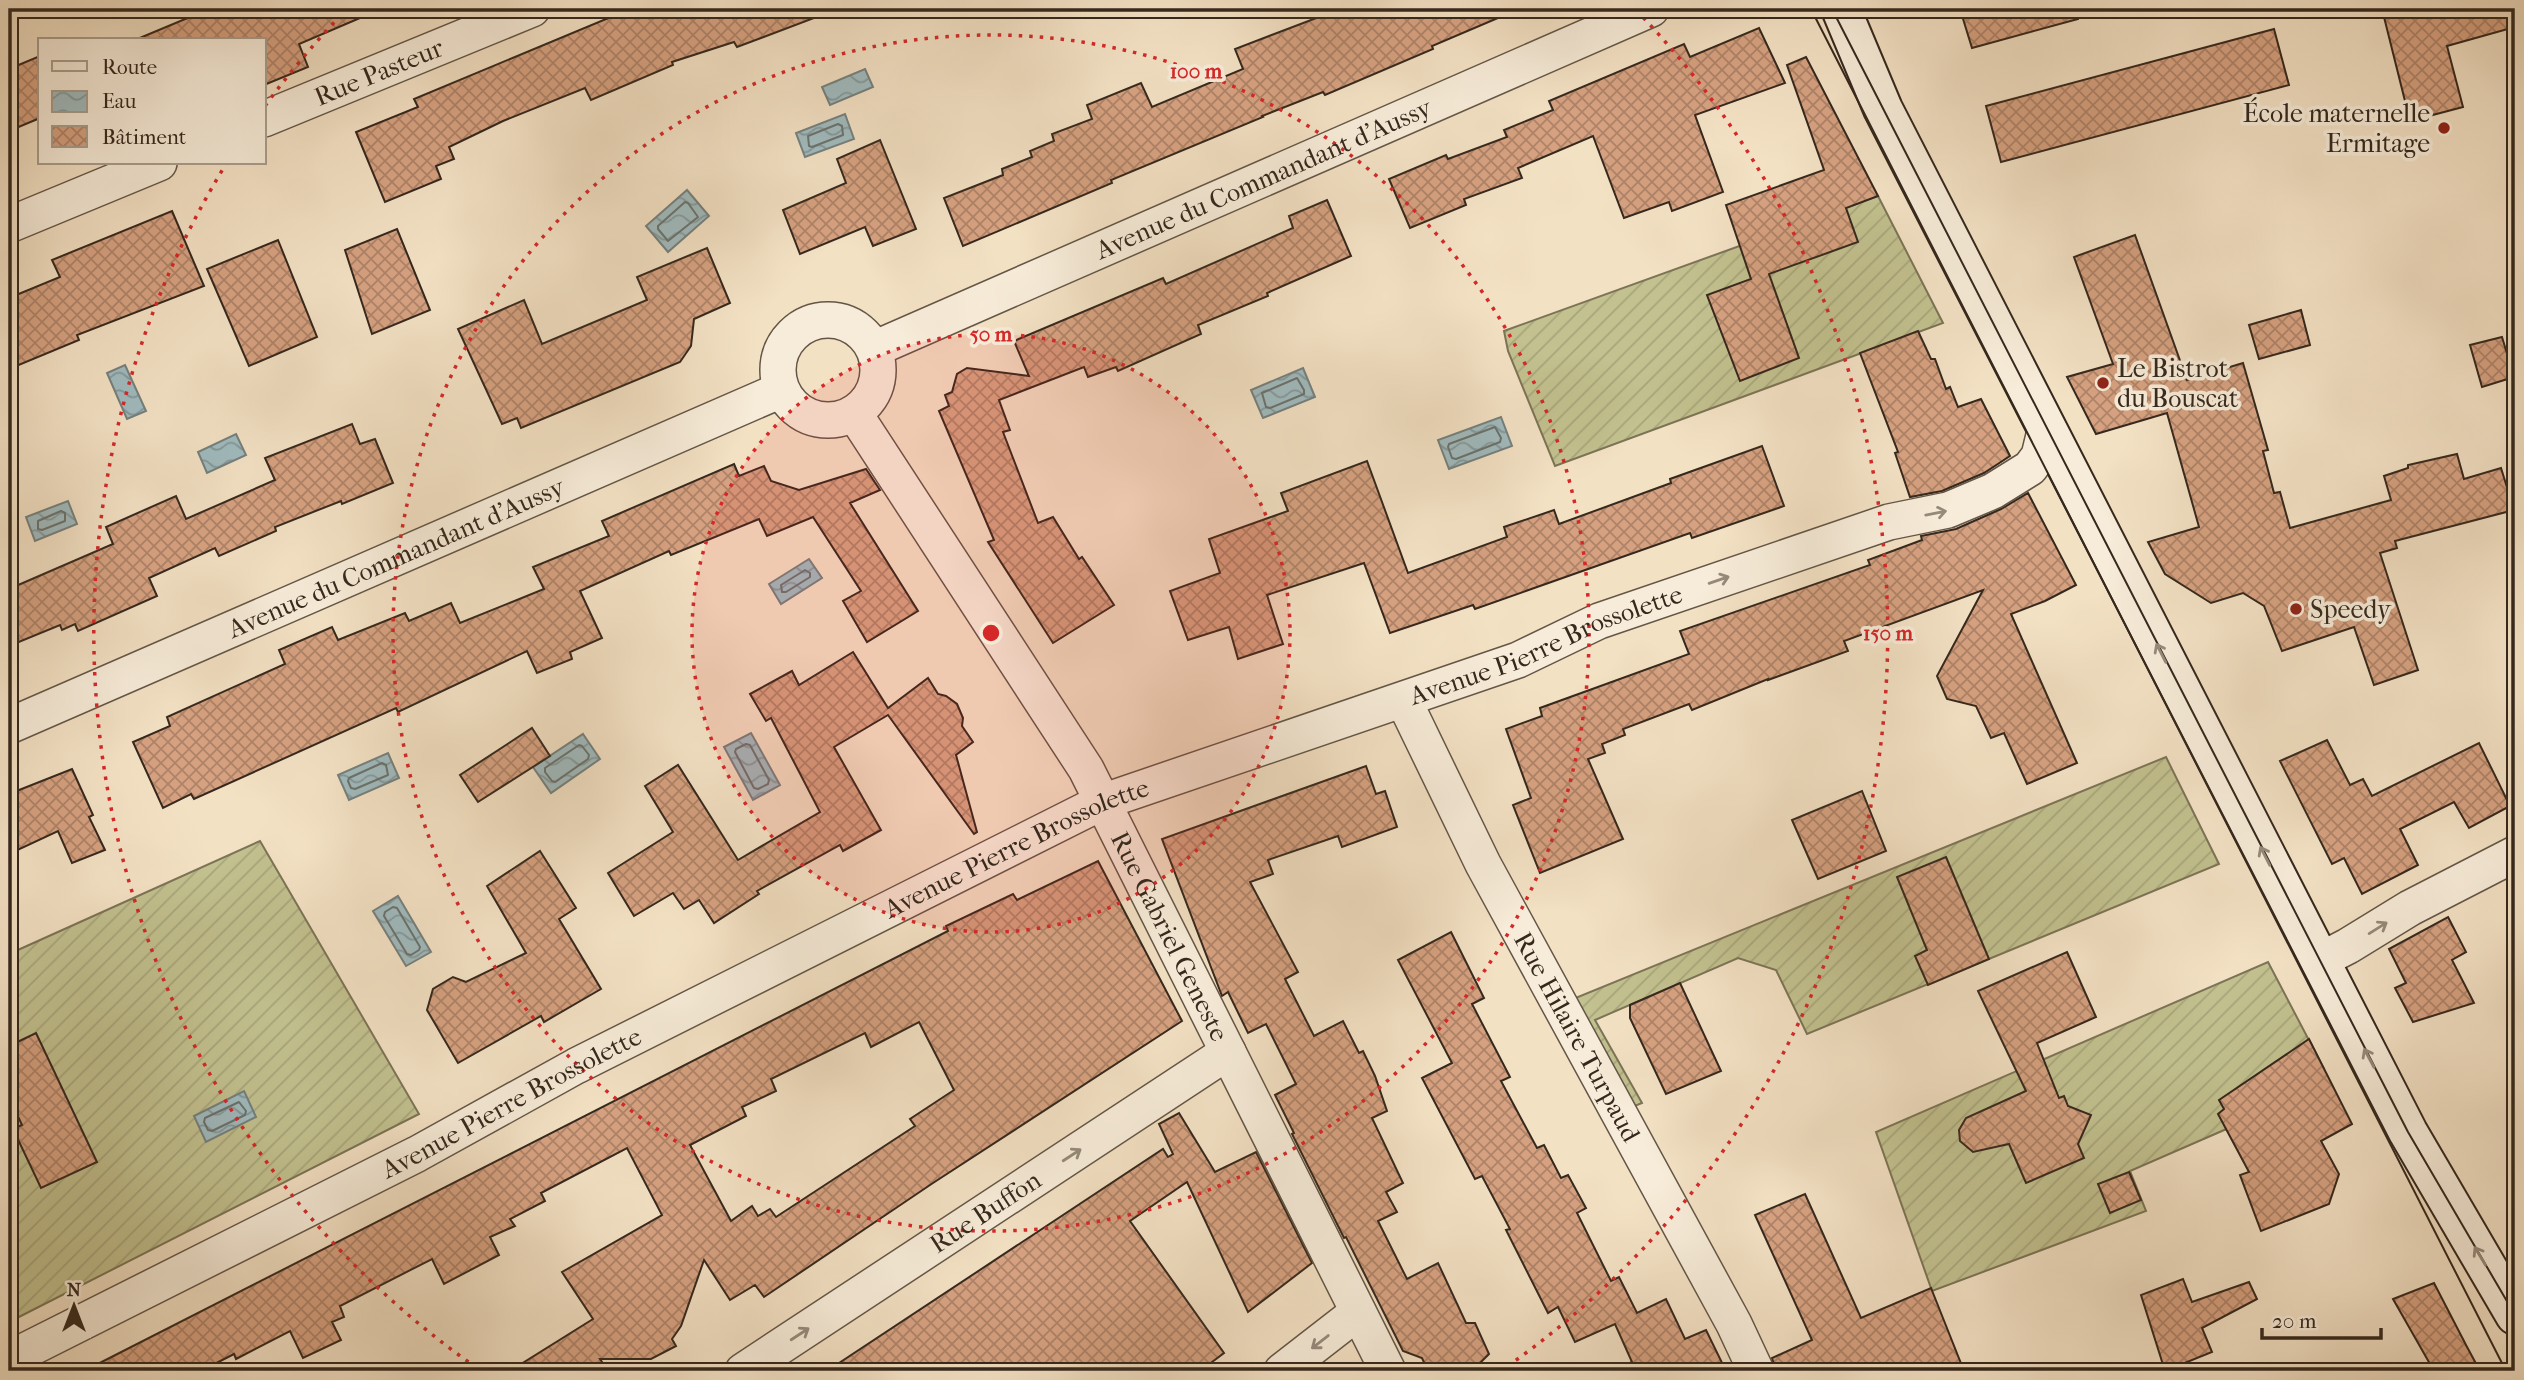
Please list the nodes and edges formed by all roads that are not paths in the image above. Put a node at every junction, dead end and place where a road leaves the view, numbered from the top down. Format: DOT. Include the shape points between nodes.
graph roads {
  1 [pos="533,9"];
  2 [pos="1651,9"];
  3 [pos="1840,9"];
  4 [pos="266,118"];
  5 [pos="157,164"];
  6 [pos="9,225"];
  7 [pos="874,349"];
  8 [pos="781,390"];
  9 [pos="854,413"];
  10 [pos="2046,427"];
  11 [pos="1404,701"];
  12 [pos="9,726"];
  13 [pos="1102,802"];
  14 [pos="2515,854"];
  15 [pos="2319,961"];
  16 [pos="1228,1052"];
  17 [pos="1358,1312"];
  18 [pos="2515,1315"];
  19 [pos="9,1359"];
  20 [pos="743,1371"];
  21 [pos="1282,1371"];
  22 [pos="1388,1371"];
  23 [pos="1756,1371"];
  1 -- 4 [label="street, Rue Pasteur"];
  2 -- 7 [label="street, Avenue du Commandant d'Aussy"];
  3 -- 10 [label="main road" via="1883,109"];
  5 -- 6 [label="street"];
  7 -- 8 [label="street" via="850,324 834,319 800,328 779,355"];
  7 -- 9 [label="street" via="878,378 874,392"];
  8 -- 9 [label="street" via="791,404 813,417 838,420"];
  8 -- 12 [label="street, Avenue du Commandant d'Aussy"];
  9 -- 13 [label="street, Rue Gabriel Geneste" via="1086,769"];
  11 -- 10 [label="street, Avenue Pierre Brossolette, one-way" via="1518,660 1599,621 1889,522 1948,510 1982,496 2030,468 2039,456"];
  15 -- 10 [label="main road, one-way"];
  11 -- 13 [label="street, Avenue Pierre Brossolette"];
  11 -- 23 [label="street, Rue Hilaire Turpaud" via="1483,864"];
  13 -- 16 [label="street, Rue Gabriel Geneste"];
  13 -- 19 [label="street, Avenue Pierre Brossolette" via="576,1066 417,1154"];
  15 -- 14 [label="street, one-way"];
  18 -- 15 [label="main road, one-way" via="2437,1184"];
  16 -- 17 [label="street, Rue Gabriel Geneste"];
  20 -- 16 [label="street, Rue Buffon, one-way"];
  17 -- 21 [label="street, one-way"];
  17 -- 22 [label="street, Rue Gabriel Geneste"];
}
